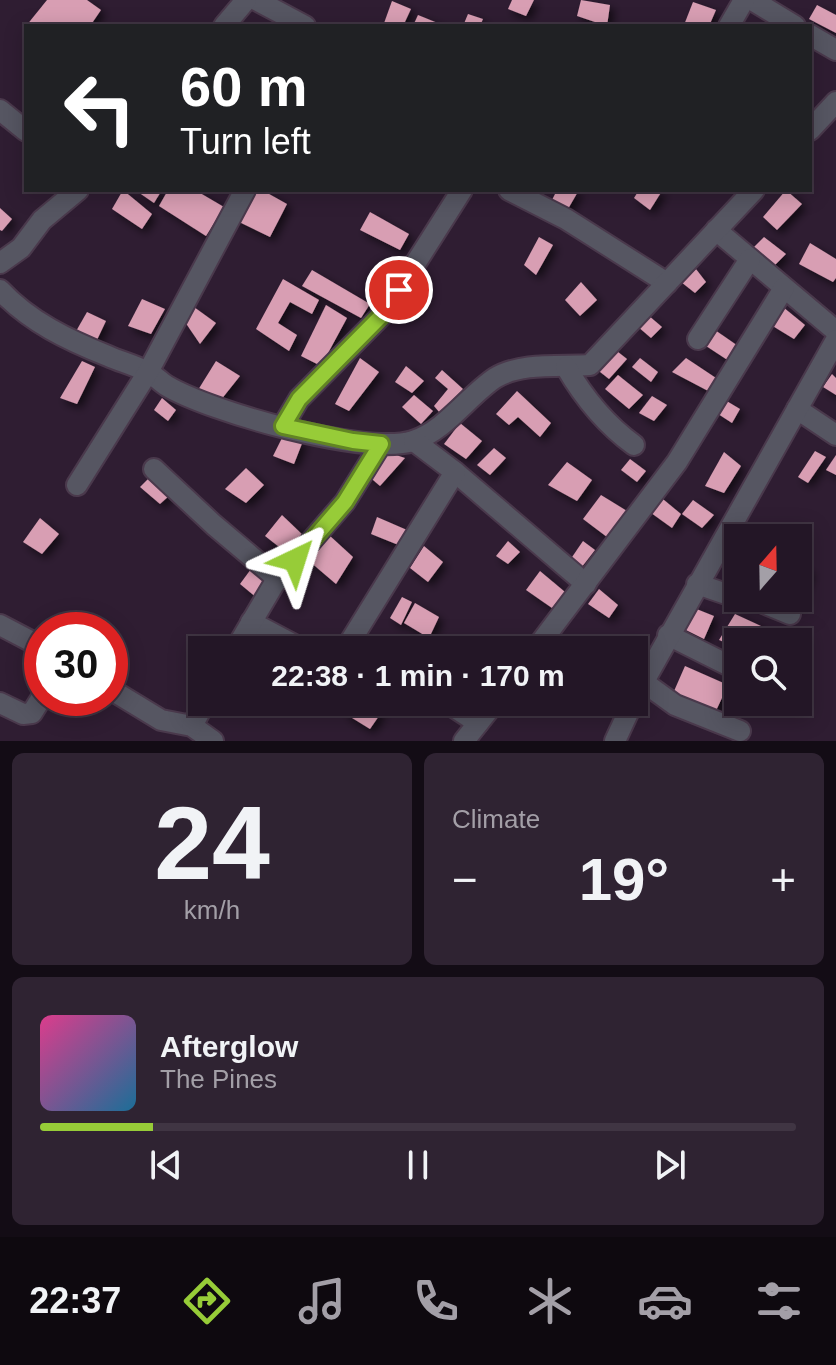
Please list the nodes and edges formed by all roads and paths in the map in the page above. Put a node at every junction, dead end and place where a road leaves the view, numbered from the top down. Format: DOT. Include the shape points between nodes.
graph roads {
  1 [pos="246,0"];
  2 [pos="256,0"];
  3 [pos="744,0"];
  4 [pos="752,0"];
  5 [pos="226,24"];
  6 [pos="301,24"];
  7 [pos="730,24"];
  8 [pos="792,24"];
  9 [pos="812,36"];
  10 [pos="836,50"];
  11 [pos="836,102"];
  12 [pos="0,110"];
  13 [pos="812,128"];
  14 [pos="24,129"];
  15 [pos="76,192"];
  16 [pos="244,192"];
  17 [pos="461,192"];
  18 [pos="513,192"];
  19 [pos="752,192"];
  20 [pos="716,230"];
  21 [pos="750,259"];
  22 [pos="0,263"];
  23 [pos="667,283"];
  24 [pos="784,288"];
  25 [pos="0,290"];
  26 [pos="836,331"];
  27 [pos="698,339"];
  28 [pos="836,340"];
  29 [pos="566,367"];
  30 [pos="148,372"];
  31 [pos="797,409"];
  32 [pos="283,426"];
  33 [pos="836,435"];
  34 [pos="414,441"];
  35 [pos="381,444"];
  36 [pos="634,445"];
  37 [pos="154,469"];
  38 [pos="455,472"];
  39 [pos="77,485"];
  40 [pos="278,579"];
  41 [pos="586,584"];
  42 [pos="697,584"];
  43 [pos="724,593"];
  44 [pos="785,612"];
  45 [pos="790,614"];
  46 [pos="251,622"];
  47 [pos="0,625"];
  48 [pos="668,635"];
  49 [pos="243,636"];
  50 [pos="278,636"];
  51 [pos="360,636"];
  52 [pos="546,636"];
  53 [pos="24,638"];
  54 [pos="724,663"];
  55 [pos="648,672"];
  56 [pos="648,698"];
  57 [pos="128,700"];
  58 [pos="0,703"];
  59 [pos="24,714"];
  60 [pos="197,716"];
  61 [pos="467,716"];
  62 [pos="484,716"];
  63 [pos="626,716"];
  64 [pos="478,723"];
  65 [pos="192,726"];
  66 [pos="740,731"];
  67 [pos="213,741"];
  68 [pos="464,741"];
  69 [pos="615,741"];
  1 -- 5 [label="street"];
  2 -- 6 [label="street"];
  3 -- 7 [label="street"];
  4 -- 8 [label="street"];
  9 -- 10 [label="street"];
  11 -- 13 [label="street"];
  12 -- 14 [label="street"];
  15 -- 22 [label="street"];
  16 -- 30 [label="street"];
  17 -- 32 [label="street" via="384,313 299,399"];
  18 -- 23 [label="street"];
  19 -- 20 [label="street"];
  20 -- 21 [label="street"];
  20 -- 23 [label="street"];
  21 -- 24 [label="street"];
  21 -- 27 [label="street"];
  23 -- 29 [label="street" via="590,365"];
  24 -- 26 [label="street"];
  24 -- 41 [label="street" via="677,462"];
  25 -- 30 [label="street" via="48,329"];
  28 -- 31 [label="street"];
  29 -- 34 [label="street" via="527,368 497,377"];
  29 -- 36 [label="street" via="602,418"];
  30 -- 32 [label="street" via="203,402"];
  30 -- 39 [label="street"];
  31 -- 33 [label="street"];
  31 -- 42 [label="street"];
  32 -- 35 [label="street"];
  34 -- 35 [label="street"];
  34 -- 38 [label="street"];
  35 -- 40 [label="street" via="345,502"];
  37 -- 40 [label="street"];
  38 -- 41 [label="street"];
  38 -- 51 [label="street"];
  40 -- 46 [label="street"];
  41 -- 52 [label="street"];
  42 -- 43 [label="street"];
  42 -- 48 [label="street"];
  44 -- 45 [label="street"];
  46 -- 49 [label="street"];
  46 -- 50 [label="street"];
  47 -- 53 [label="street"];
  48 -- 54 [label="street"];
  48 -- 55 [label="street"];
  56 -- 66 [label="street"];
  57 -- 65 [label="street" via="161,720"];
  58 -- 59 [label="street"];
  60 -- 65 [label="street"];
  61 -- 64 [label="street"];
  62 -- 64 [label="street"];
  63 -- 69 [label="street"];
  64 -- 68 [label="street"];
  65 -- 67 [label="street"];
}
